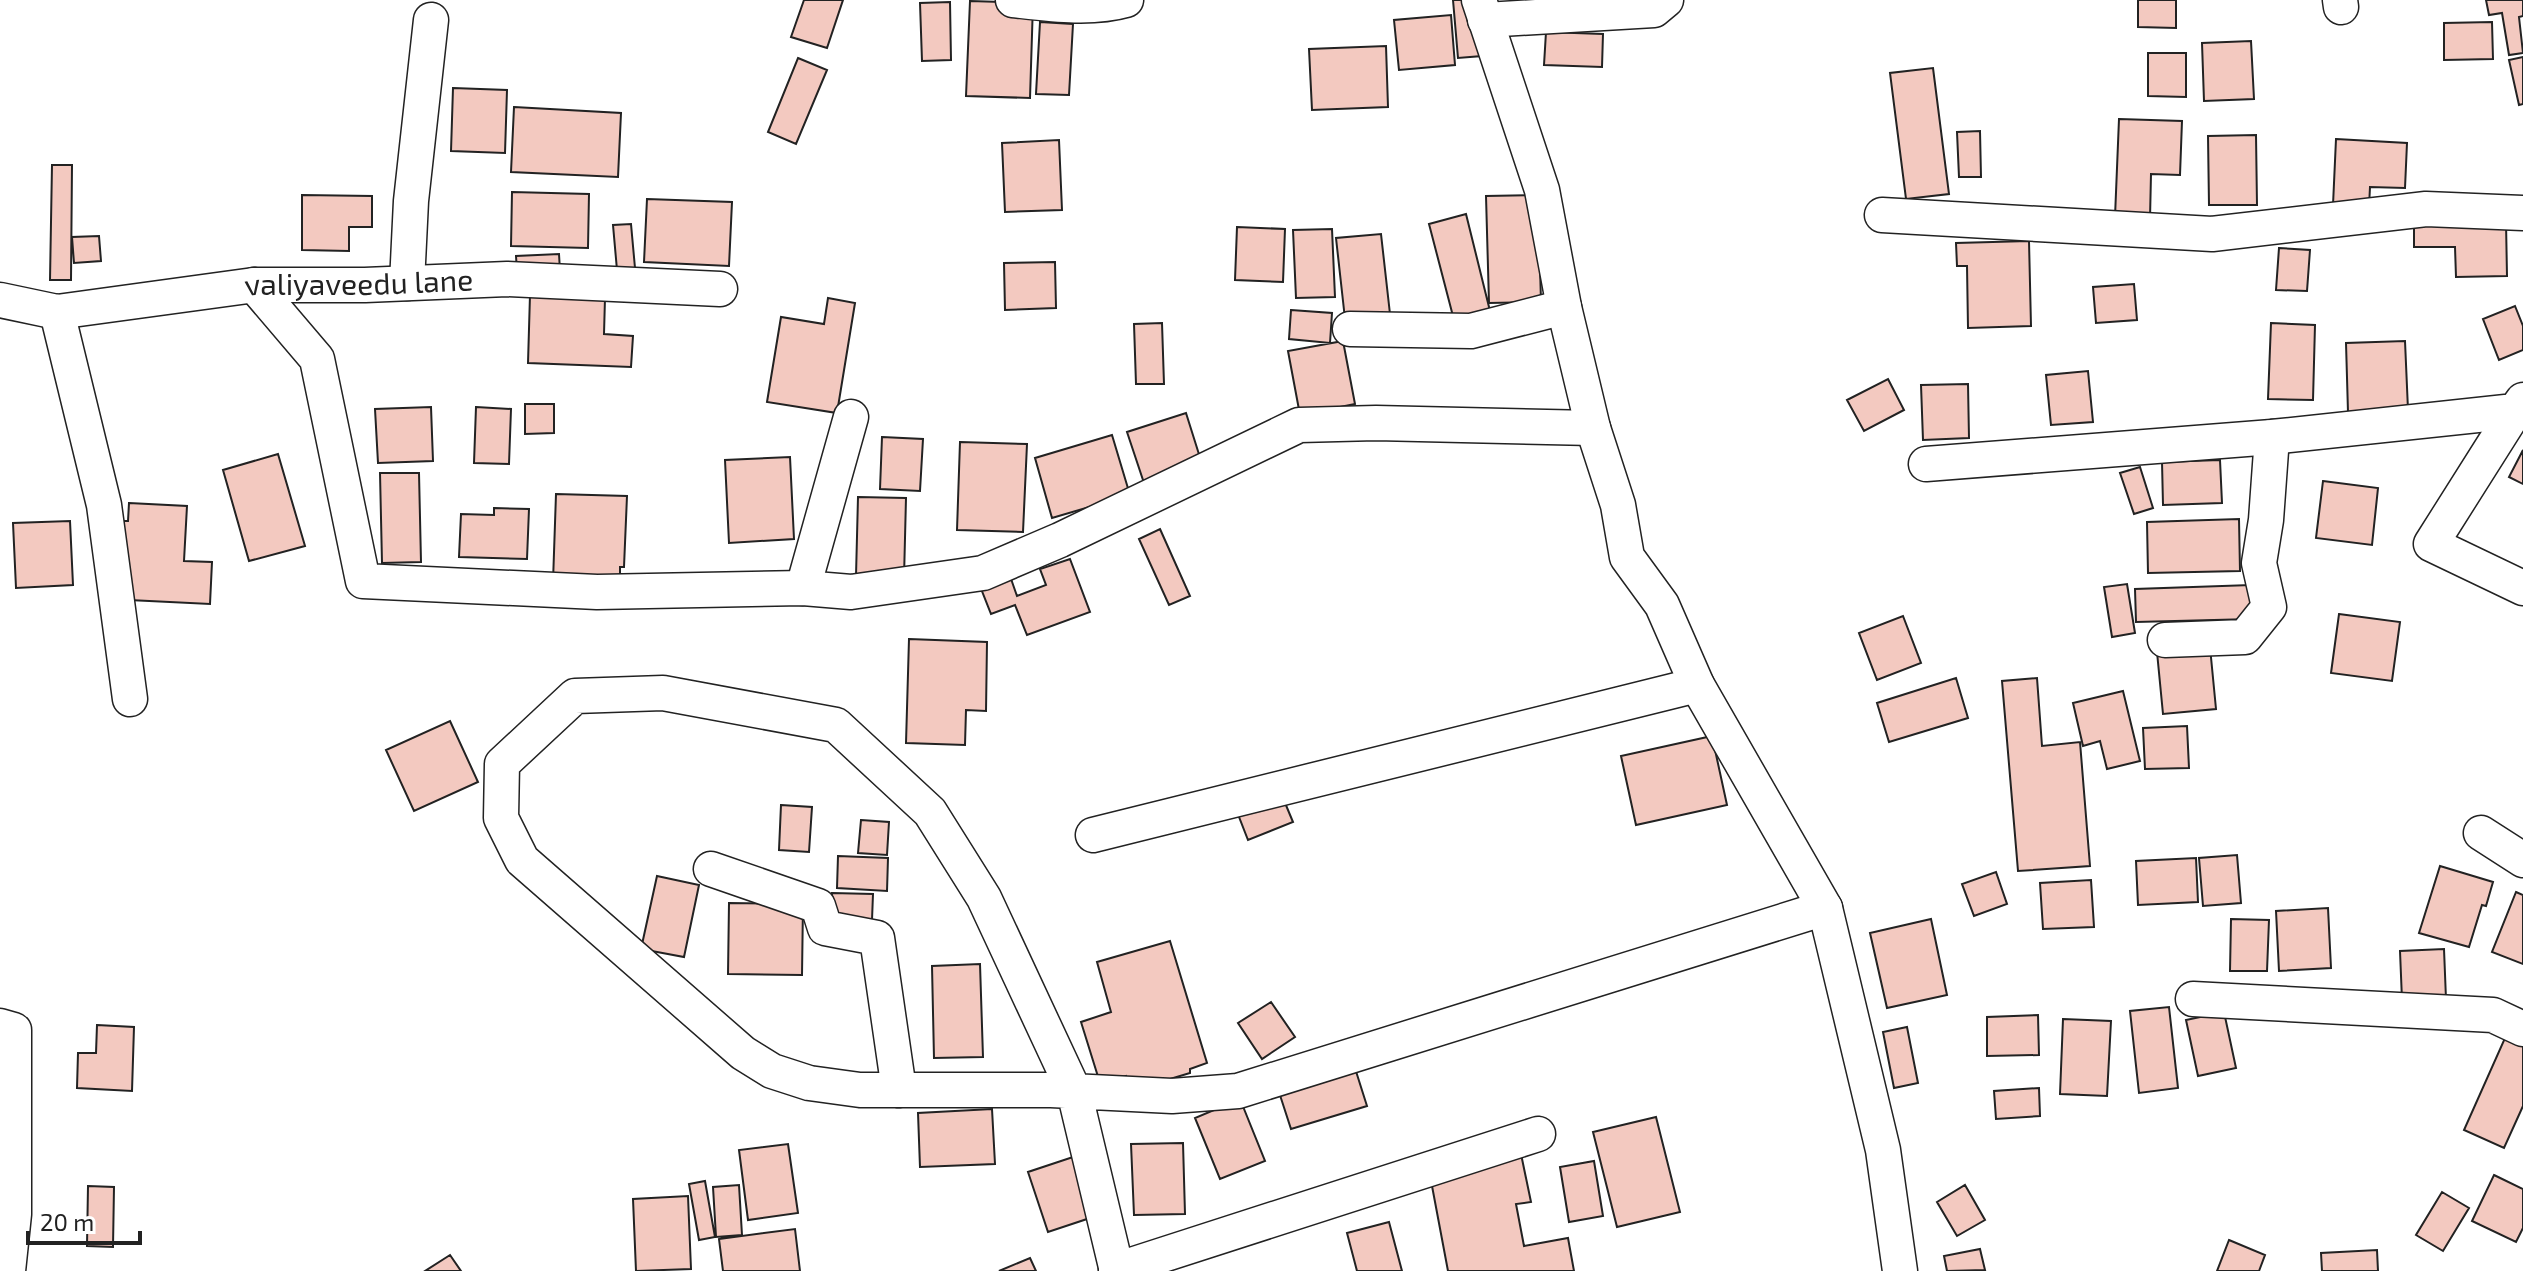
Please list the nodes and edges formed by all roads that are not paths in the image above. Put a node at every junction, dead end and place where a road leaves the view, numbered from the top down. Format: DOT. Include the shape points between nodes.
graph roads {
  1 [pos="1013,0"];
  2 [pos="1126,0"];
  3 [pos="1666,0"];
  4 [pos="1482,10"];
  5 [pos="431,20"];
  6 [pos="2523,213"];
  7 [pos="1882,215"];
  8 [pos="407,283"];
  9 [pos="254,285"];
  10 [pos="720,289"];
  11 [pos="0,300"];
  12 [pos="1564,307"];
  13 [pos="57,312"];
  14 [pos="1350,329"];
  15 [pos="2519,406"];
  16 [pos="851,417"];
  17 [pos="1593,428"];
  18 [pos="2272,437"];
  19 [pos="1926,464"];
  20 [pos="803,588"];
  21 [pos="2523,588"];
  22 [pos="2165,640"];
  23 [pos="1697,685"];
  24 [pos="130,699"];
  25 [pos="2481,833"];
  26 [pos="1093,835"];
  27 [pos="2523,860"];
  28 [pos="711,869"];
  29 [pos="1825,908"];
  30 [pos="2193,999"];
  31 [pos="0,1026"];
  32 [pos="2523,1029"];
  33 [pos="899,1090"];
  34 [pos="1074,1091"];
  35 [pos="1538,1134"];
  36 [pos="8,1271"];
  37 [pos="1116,1271"];
  38 [pos="1900,1271"];
  1 -- 2 [label="street"];
  3 -- 4 [label="street" via="1654,10"];
  4 -- 12 [label="street" via="1542,190"];
  5 -- 8 [label="street"];
  6 -- 7 [label="street" via="2426,209 2212,234"];
  8 -- 9 [label="street, valiyaveedu lane"];
  8 -- 10 [label="street, valiyaveedu lane" via="507,279"];
  9 -- 13 [label="street, valiyaveedu lane"];
  9 -- 20 [label="street" via="317,359 363,581 597,592"];
  11 -- 13 [label="street, valiyaveedu lane"];
  12 -- 14 [label="street" via="1471,331"];
  12 -- 17 [label="street"];
  13 -- 24 [label="street" via="104,505"];
  15 -- 18 [label="street"];
  15 -- 21 [label="street" via="2431,544"];
  16 -- 20 [label="street"];
  17 -- 20 [label="street" via="1299,425 983,573 851,592"];
  17 -- 23 [label="street" via="1618,505 1627,557 1662,605"];
  18 -- 19 [label="street"];
  18 -- 22 [label="street" via="2259,563 2269,607 2245,637"];
  23 -- 26 [label="street"];
  23 -- 29 [label="street"];
  25 -- 27 [label="street"];
  28 -- 33 [label="street" via="818,906 825,928 877,938"];
  29 -- 34 [label="street" via="1238,1091 1172,1096"];
  29 -- 38 [label="street" via="1883,1150"];
  30 -- 32 [label="street" via="2493,1015"];
  31 -- 36 [label="street" via="14,1030 14,1214"];
  33 -- 34 [label="street"];
  33 -- 34 [label="street" via="809,1083 772,1071 743,1053 522,860 501,818 502,764 575,696 663,693 836,725 930,812 984,898"];
  34 -- 37 [label="street"];
  35 -- 37 [label="street"];
}
